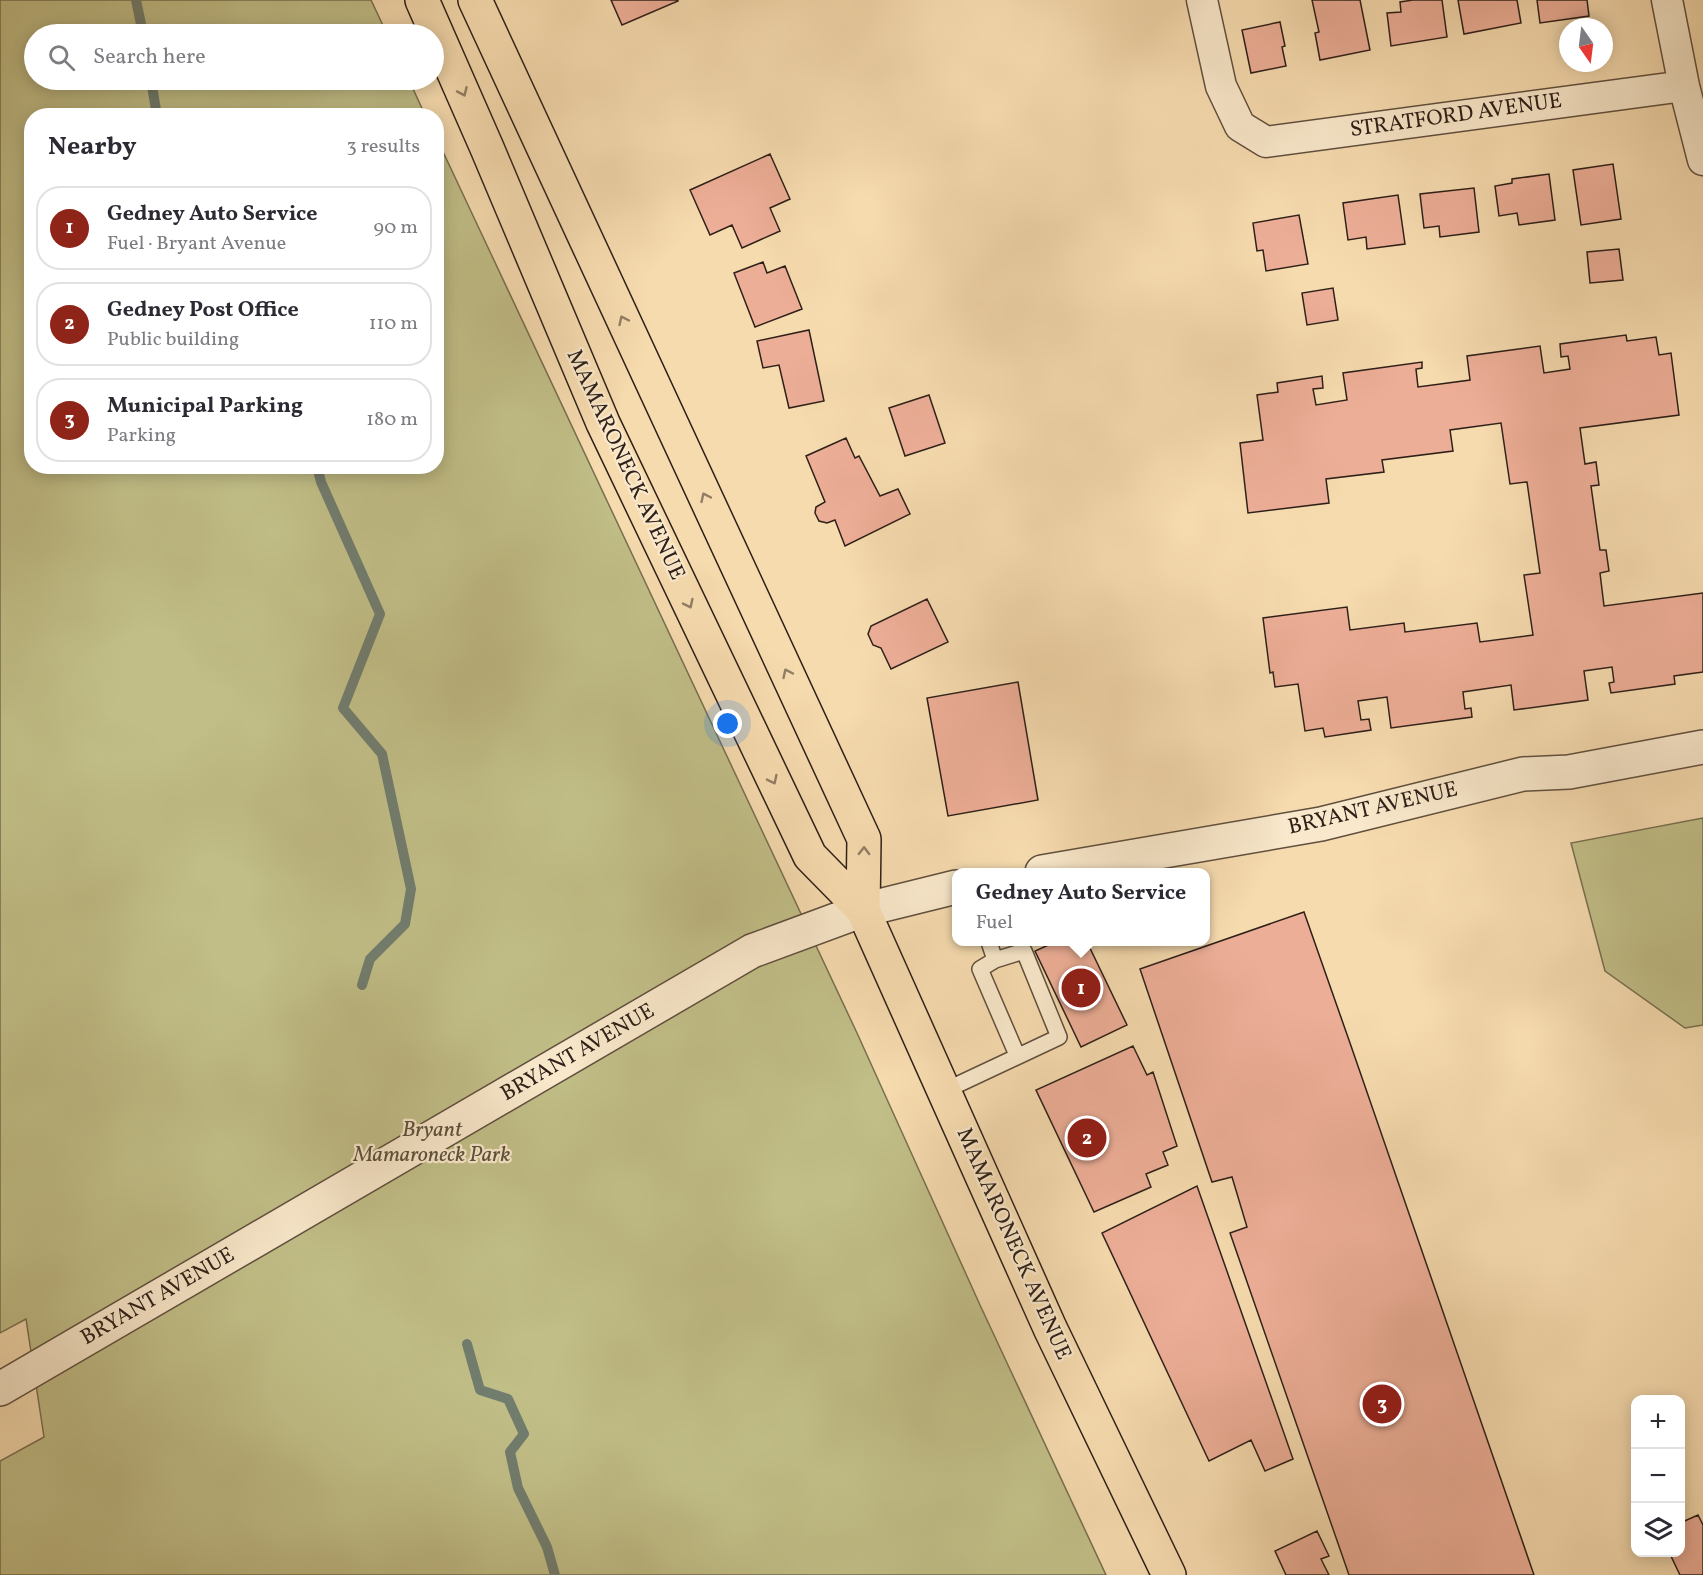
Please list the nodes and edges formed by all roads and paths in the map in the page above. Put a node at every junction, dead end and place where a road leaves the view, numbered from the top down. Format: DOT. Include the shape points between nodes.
graph roads {
  1 [pos="422,0"];
  2 [pos="475,0"];
  3 [pos="1202,0"];
  4 [pos="1667,0"];
  5 [pos="433,24"];
  6 [pos="444,50"];
  7 [pos="1684,86"];
  8 [pos="1703,160"];
  9 [pos="1703,747"];
  10 [pos="1071,868"];
  11 [pos="952,888"];
  12 [pos="863,910"];
  13 [pos="990,946"];
  14 [pos="995,960"];
  15 [pos="1017,1055"];
  16 [pos="944,1091"];
  17 [pos="0,1389"];
  18 [pos="1169,1575"];
  1 -- 5 [label="main road, MAMARONECK AVENUE, one-way"];
  12 -- 2 [label="main road, MAMARONECK AVENUE, one-way" via="864,839"];
  3 -- 7 [label="street, STRATFORD AVENUE" via="1221,86 1240,126 1266,142"];
  4 -- 7 [label="street"];
  6 -- 12 [label="main road, MAMARONECK AVENUE, one-way" via="603,423 810,856"];
  7 -- 8 [label="street"];
  9 -- 10 [label="street, BRYANT AVENUE" via="1569,772 1522,774 1321,824"];
  11 -- 12 [label="street, BRYANT AVENUE"];
  12 -- 16 [label="main road, MAMARONECK AVENUE"];
  12 -- 17 [label="street, BRYANT AVENUE" via="752,951"];
  13 -- 14 [label="lane"];
  14 -- 15 [label="lane" via="980,969"];
  14 -- 15 [label="lane" via="1024,951 1059,1037"];
  15 -- 16 [label="lane"];
  16 -- 18 [label="main road, MAMARONECK AVENUE" via="1050,1328"];
}
